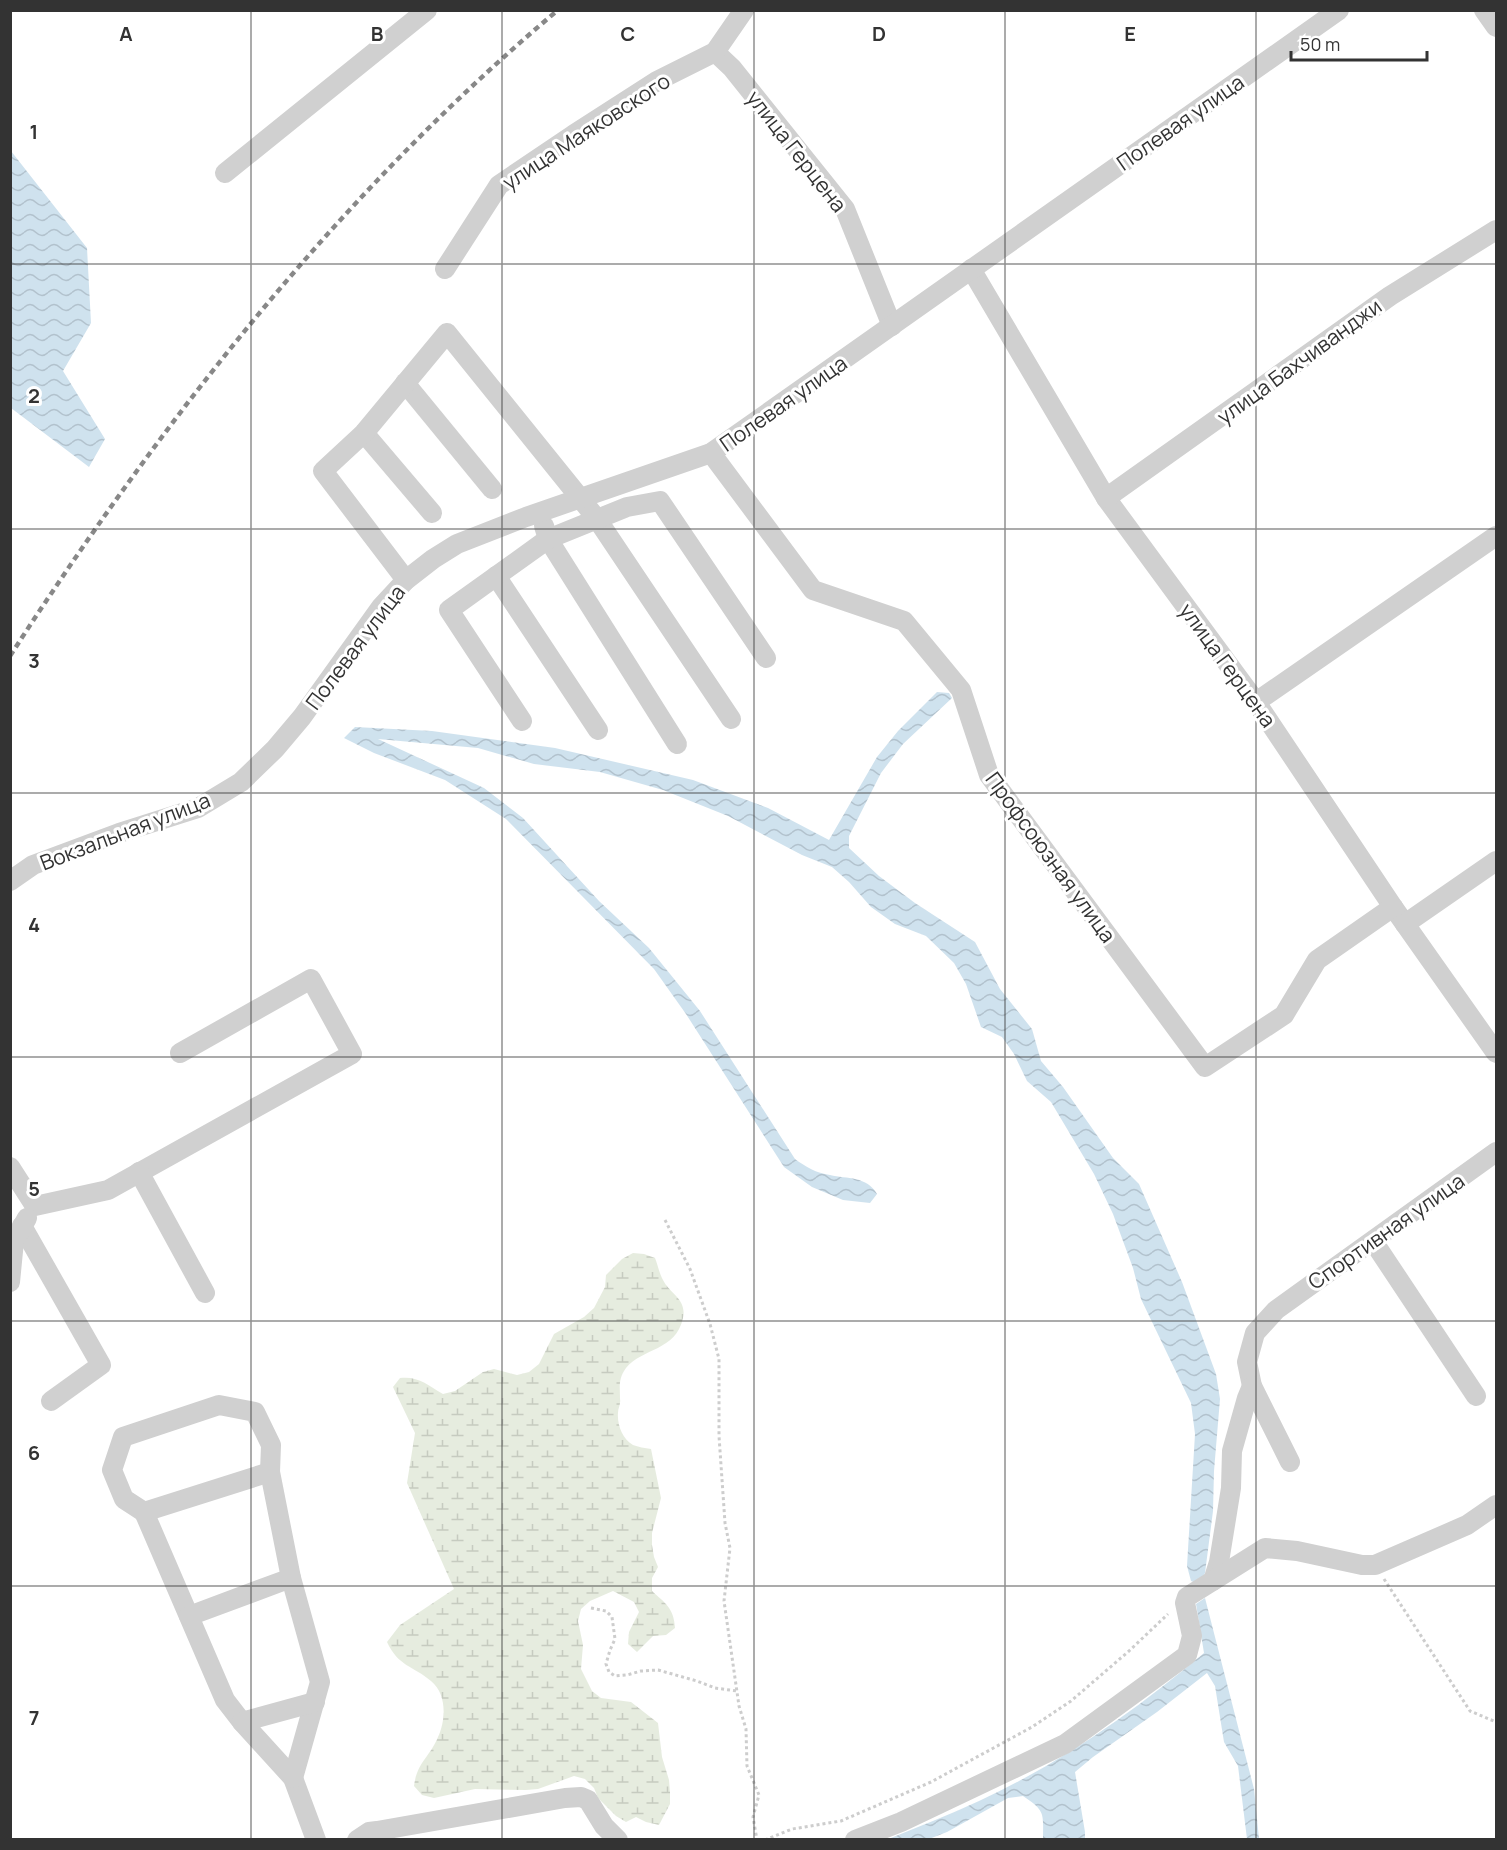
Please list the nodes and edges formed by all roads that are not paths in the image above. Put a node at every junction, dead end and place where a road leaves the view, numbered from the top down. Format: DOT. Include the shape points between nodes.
graph roads {
  1 [pos="427,10"];
  2 [pos="744,10"];
  3 [pos="1339,10"];
  4 [pos="1484,10"];
  5 [pos="1497,27"];
  6 [pos="715,52"];
  7 [pos="225,173"];
  8 [pos="1497,230"];
  9 [pos="445,269"];
  10 [pos="971,269"];
  11 [pos="892,327"];
  12 [pos="405,383"];
  13 [pos="364,433"];
  14 [pos="711,453"];
  15 [pos="492,489"];
  16 [pos="579,498"];
  17 [pos="1106,498"];
  18 [pos="539,512"];
  19 [pos="432,513"];
  20 [pos="597,519"];
  21 [pos="1497,536"];
  22 [pos="548,539"];
  23 [pos="496,576"];
  24 [pos="406,580"];
  25 [pos="766,658"];
  26 [pos="1256,702"];
  27 [pos="730,719"];
  28 [pos="522,721"];
  29 [pos="598,730"];
  30 [pos="677,744"];
  31 [pos="241,782"];
  32 [pos="1497,861"];
  33 [pos="10,881"];
  34 [pos="1393,907"];
  35 [pos="1405,924"];
  36 [pos="180,1053"];
  37 [pos="1497,1053"];
  38 [pos="1497,1152"];
  39 [pos="10,1167"];
  40 [pos="139,1172"];
  41 [pos="35,1206"];
  42 [pos="22,1226"];
  43 [pos="1373,1241"];
  44 [pos="10,1282"];
  45 [pos="205,1293"];
  46 [pos="1252,1386"];
  47 [pos="1476,1396"];
  48 [pos="51,1401"];
  49 [pos="1290,1462"];
  50 [pos="270,1472"];
  51 [pos="1497,1505"];
  52 [pos="144,1512"];
  53 [pos="291,1578"];
  54 [pos="1213,1581"];
  55 [pos="189,1616"];
  56 [pos="315,1702"];
  57 [pos="242,1722"];
  58 [pos="293,1778"];
  59 [pos="316,1839"];
  60 [pos="357,1839"];
  61 [pos="618,1839"];
  62 [pos="855,1839"];
  1 -- 7 [label="street"];
  2 -- 6 [label="street, улица Маяковского"];
  3 -- 10 [label="street, Полевая улица"];
  4 -- 5 [label="street"];
  6 -- 9 [label="street, улица Маяковского" via="657,81 499,185"];
  6 -- 11 [label="street, улица Герцена" via="845,209"];
  8 -- 17 [label="street, улица Бахчиванджи" via="1390,296"];
  10 -- 11 [label="street, Полевая улица"];
  10 -- 17 [label="street, улица Герцена"];
  11 -- 14 [label="street, Полевая улица"];
  12 -- 13 [label="street"];
  12 -- 15 [label="street"];
  12 -- 16 [label="street" via="447,333"];
  13 -- 19 [label="street"];
  13 -- 24 [label="street" via="323,471"];
  14 -- 16 [label="street, Полевая улица"];
  14 -- 34 [label="street, Профсоюзная улица" via="813,591 904,621 962,690 989,775 1205,1067 1284,1015 1317,960"];
  16 -- 18 [label="street, Полевая улица"];
  16 -- 20 [label="street"];
  17 -- 26 [label="street, улица Герцена"];
  18 -- 22 [label="street"];
  18 -- 24 [label="street, Полевая улица" via="457,544"];
  20 -- 22 [label="street"];
  20 -- 25 [label="street" via="627,507 660,501"];
  20 -- 27 [label="street"];
  21 -- 26 [label="street"];
  22 -- 23 [label="street"];
  22 -- 30 [label="street"];
  23 -- 28 [label="street" via="449,610"];
  23 -- 29 [label="street"];
  24 -- 31 [label="street, Полевая улица" via="360,634 302,717"];
  26 -- 34 [label="street, улица Герцена"];
  31 -- 33 [label="street, Вокзальная улица" via="198,808 33,865"];
  32 -- 35 [label="street"];
  34 -- 35 [label="street, улица Герцена"];
  35 -- 37 [label="street, улица Герцена"];
  36 -- 40 [label="street" via="311,979 352,1054"];
  38 -- 43 [label="street, Спортивная улица"];
  39 -- 41 [label="street"];
  40 -- 41 [label="street" via="108,1190"];
  40 -- 45 [label="street"];
  41 -- 42 [label="street"];
  42 -- 44 [label="street" via="14,1241"];
  42 -- 48 [label="street" via="101,1365"];
  43 -- 46 [label="street, Спортивная улица" via="1276,1310 1255,1333 1247,1362"];
  43 -- 47 [label="street"];
  46 -- 49 [label="street"];
  46 -- 54 [label="street" via="1232,1451 1231,1488"];
  50 -- 52 [label="street"];
  50 -- 52 [label="street" via="271,1445 255,1412 219,1405 123,1437 112,1470 124,1499"];
  50 -- 53 [label="street"];
  51 -- 54 [label="street" via="1467,1525 1375,1565 1265,1548"];
  52 -- 55 [label="street"];
  53 -- 55 [label="street"];
  53 -- 56 [label="street" via="320,1682"];
  54 -- 62 [label="street" via="1187,1597 1192,1636 1187,1655 1065,1744 901,1822"];
  55 -- 57 [label="street" via="225,1700"];
  56 -- 57 [label="street"];
  56 -- 58 [label="street"];
  57 -- 58 [label="street"];
  58 -- 59 [label="street"];
  60 -- 61 [label="street" via="369,1832 581,1797 588,1800 604,1826"];
}
